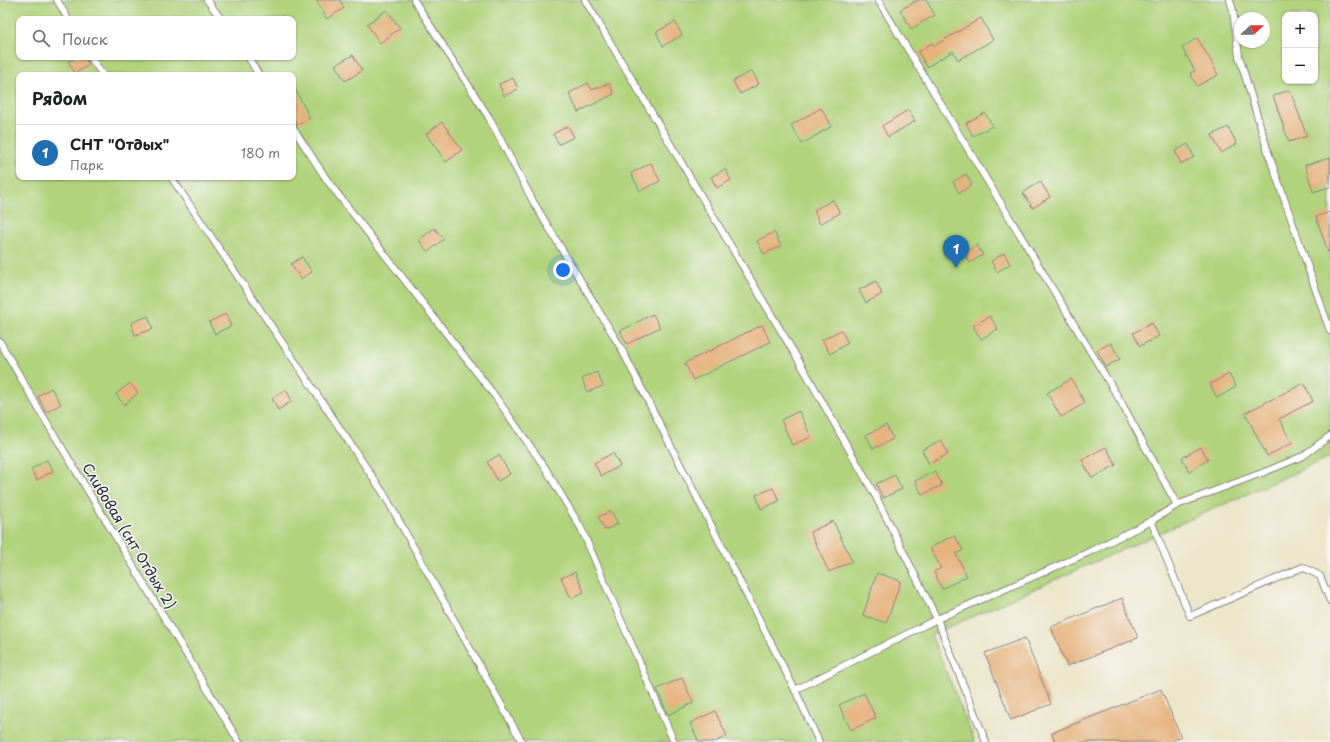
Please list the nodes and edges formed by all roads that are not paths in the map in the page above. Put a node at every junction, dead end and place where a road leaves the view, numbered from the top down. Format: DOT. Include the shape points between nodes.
graph roads {
  1 [pos="57,0"];
  2 [pos="207,0"];
  3 [pos="414,0"];
  4 [pos="585,0"];
  5 [pos="878,0"];
  6 [pos="1230,0"];
  7 [pos="66,16"];
  8 [pos="219,16"];
  9 [pos="92,60"];
  10 [pos="250,60"];
  11 [pos="100,72"];
  12 [pos="257,72"];
  13 [pos="296,133"];
  14 [pos="173,180"];
  15 [pos="1330,331"];
  16 [pos="0,342"];
  17 [pos="1330,436"];
  18 [pos="1178,505"];
  19 [pos="1151,521"];
  20 [pos="1330,601"];
  21 [pos="937,619"];
  22 [pos="795,690"];
  23 [pos="239,742"];
  24 [pos="522,742"];
  25 [pos="674,742"];
  26 [pos="819,742"];
  27 [pos="986,742"];
  1 -- 7 [label="lane"];
  2 -- 8 [label="lane"];
  3 -- 22 [label="lane" via="488,116 534,203 621,348"];
  4 -- 21 [label="lane" via="806,373 868,483"];
  5 -- 18 [label="lane" via="1121,402"];
  6 -- 15 [label="lane" via="1239,56 1262,133"];
  9 -- 11 [label="lane"];
  10 -- 12 [label="lane"];
  13 -- 25 [label="lane" via="328,183 495,396 544,466 581,528"];
  14 -- 24 [label="lane" via="384,494"];
  16 -- 23 [label="lane, Сливовая (снт Отдых 2)"];
  17 -- 18 [label="lane" via="1303,456"];
  18 -- 19 [label="lane"];
  19 -- 20 [label="lane" via="1190,616 1303,567 1320,576"];
  19 -- 21 [label="lane" via="1087,553"];
  21 -- 22 [label="lane"];
  21 -- 27 [label="lane"];
  22 -- 26 [label="lane"];
}
